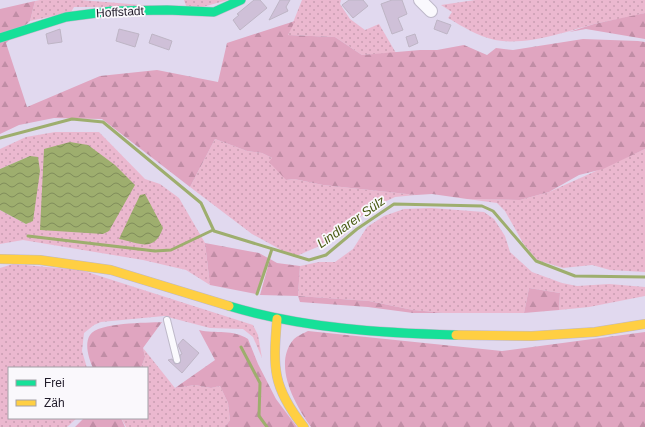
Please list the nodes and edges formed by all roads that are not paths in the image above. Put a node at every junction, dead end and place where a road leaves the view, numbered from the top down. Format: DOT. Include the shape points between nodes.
graph roads {
  1 [pos="241,0"];
  2 [pos="420,0"];
  3 [pos="431,11"];
  4 [pos="0,38"];
  5 [pos="0,259"];
  6 [pos="278,319"];
  7 [pos="167,320"];
  8 [pos="645,324"];
  9 [pos="177,360"];
  10 [pos="304,427"];
  1 -- 4 [label="main road, Hoffstadt" via="214,12 167,10 66,17"];
  2 -- 3 [label="street"];
  5 -- 6 [label="main road" via="40,260 111,270 182,293"];
  6 -- 8 [label="main road" via="341,328 475,336 554,335"];
  6 -- 10 [label="main road" via="274,362 277,376 286,401"];
  7 -- 9 [label="lane"];
}
